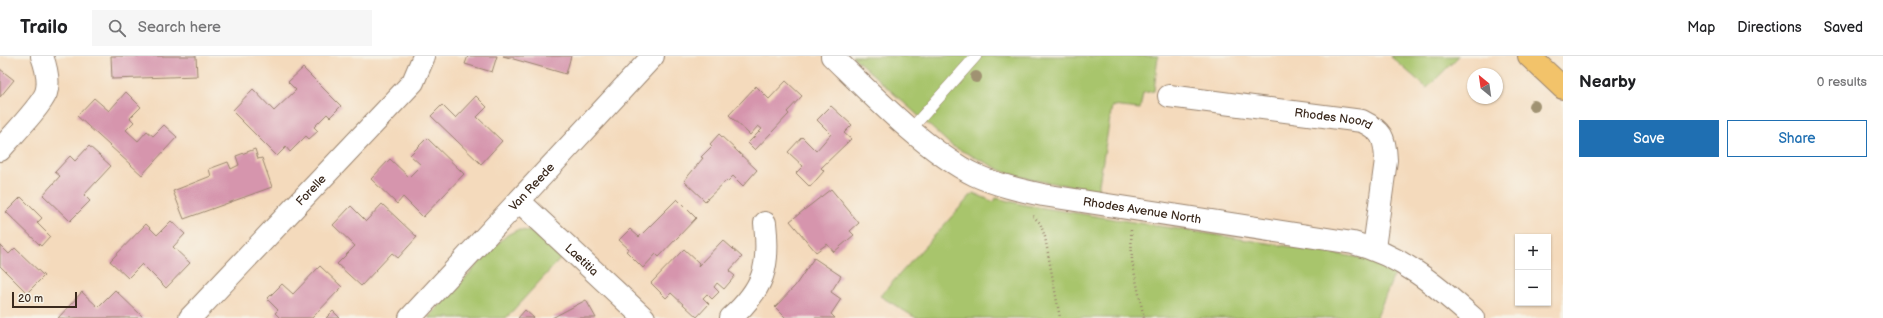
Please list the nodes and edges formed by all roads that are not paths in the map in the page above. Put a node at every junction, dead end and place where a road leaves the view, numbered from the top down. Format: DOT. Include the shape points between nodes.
graph roads {
  1 [pos="42,56"];
  2 [pos="424,56"];
  3 [pos="653,56"];
  4 [pos="832,56"];
  5 [pos="976,56"];
  6 [pos="1529,56"];
  7 [pos="1563,88"];
  8 [pos="1168,96"];
  9 [pos="911,129"];
  10 [pos="0,150"];
  11 [pos="519,201"];
  12 [pos="764,223"];
  13 [pos="1374,248"];
  14 [pos="190,318"];
  15 [pos="410,318"];
  16 [pos="644,318"];
  17 [pos="731,318"];
  18 [pos="1473,318"];
  1 -- 10 [label="street" via="47,72 46,93"];
  2 -- 14 [label="street, Forelle" via="413,82"];
  3 -- 11 [label="street, Van Reede"];
  4 -- 9 [label="street, Rhodes Avenue North"];
  5 -- 9 [label="lane"];
  6 -- 7 [label="main road"];
  8 -- 13 [label="street, Rhodes Noord" via="1362,121 1376,129 1386,148 1386,160"];
  9 -- 13 [label="street, Rhodes Avenue North" via="942,154 974,174 1000,185 1043,195"];
  11 -- 15 [label="street, Van Reede"];
  11 -- 16 [label="street, Laetitia"];
  12 -- 17 [label="street" via="767,246 763,275 746,304"];
  13 -- 18 [label="street, Rhodes Avenue North" via="1401,261"];
}
